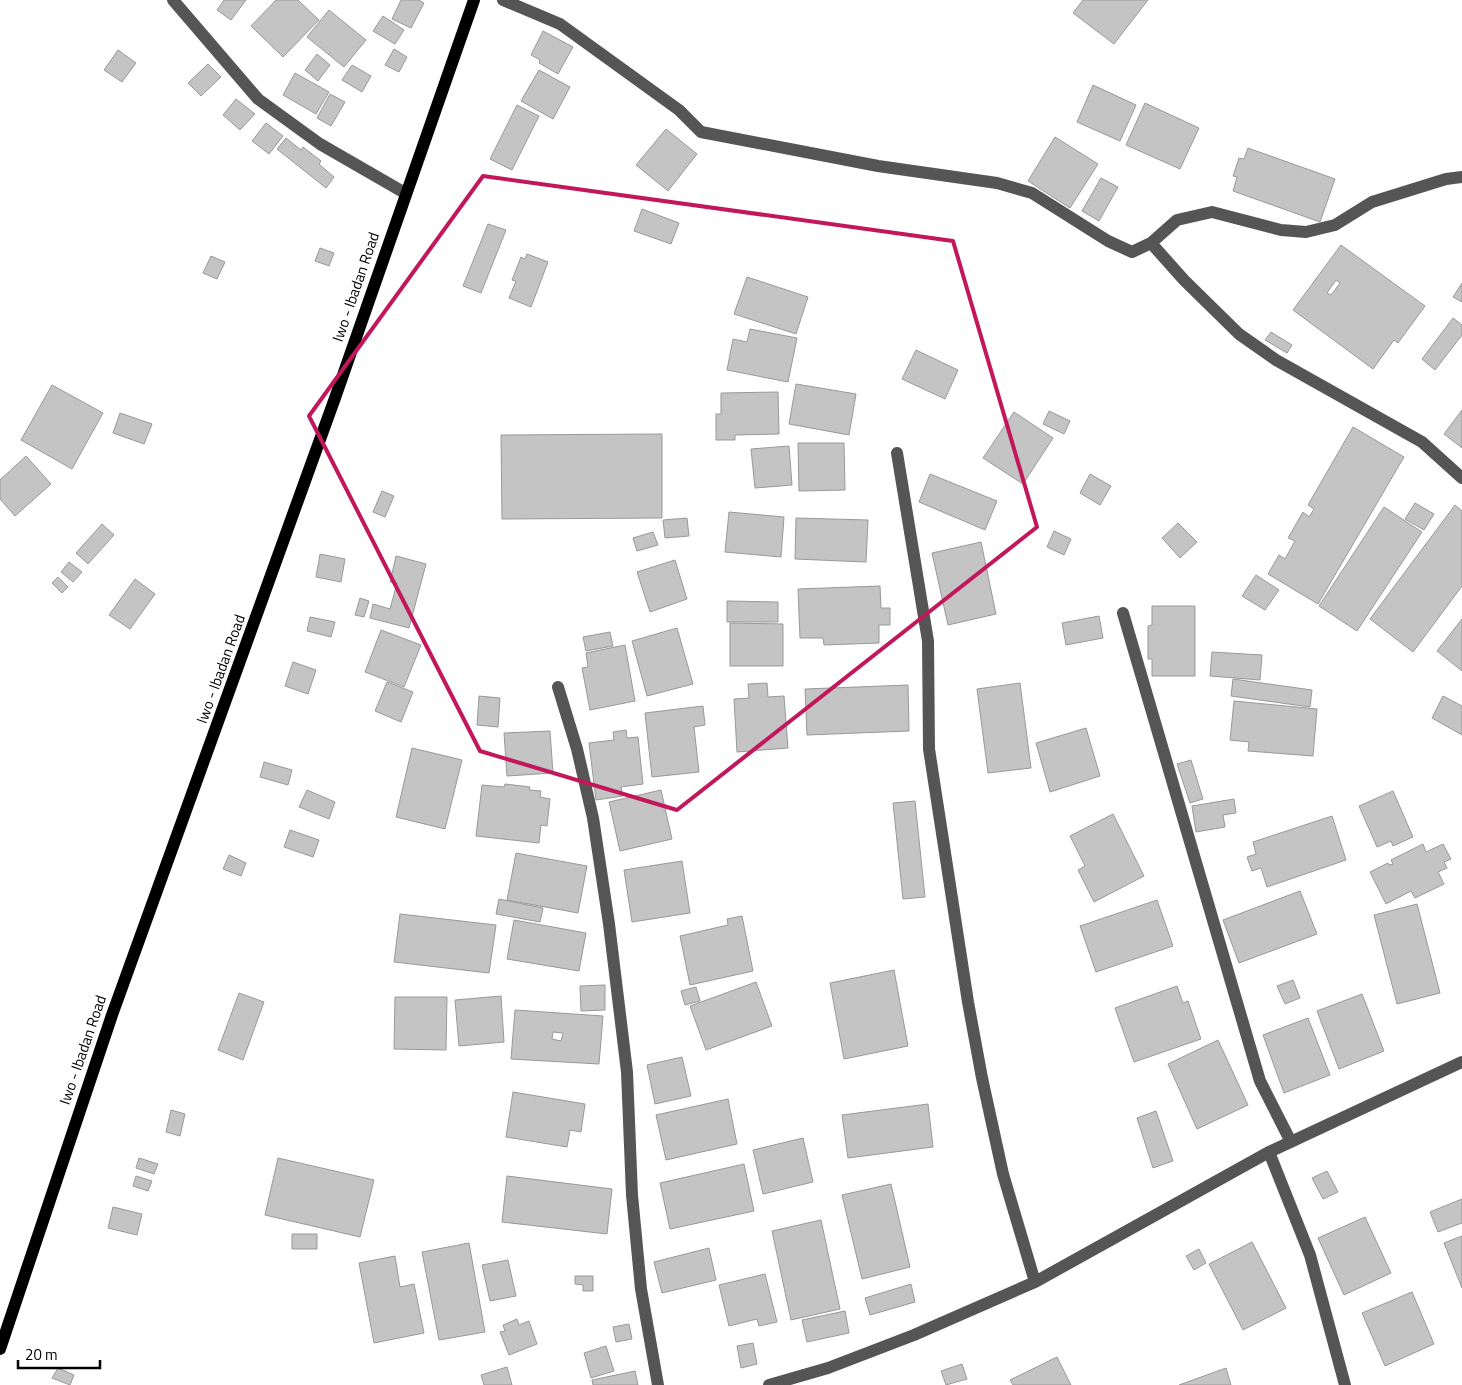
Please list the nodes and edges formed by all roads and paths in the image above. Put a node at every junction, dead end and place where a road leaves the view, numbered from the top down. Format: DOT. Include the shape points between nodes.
graph roads {
  1 [pos="172,0"];
  2 [pos="474,0"];
  3 [pos="503,0"];
  4 [pos="1462,178"];
  5 [pos="405,193"];
  6 [pos="1151,243"];
  7 [pos="897,453"];
  8 [pos="1462,478"];
  9 [pos="1123,613"];
  10 [pos="558,687"];
  11 [pos="1462,1062"];
  12 [pos="1291,1142"];
  13 [pos="1269,1152"];
  14 [pos="1035,1282"];
  15 [pos="0,1348"];
  16 [pos="658,1385"];
  17 [pos="768,1385"];
  18 [pos="1345,1385"];
  1 -- 5 [label="street" via="258,99 320,144"];
  2 -- 5 [label="main road, Iwo - Ibadan Road"];
  3 -- 6 [label="street" via="560,24 678,110 701,132 878,166 997,183 1032,193 1108,241 1132,252"];
  4 -- 6 [label="street" via="1372,202 1335,224 1306,232 1281,230 1212,212 1177,220"];
  5 -- 15 [label="main road, Iwo - Ibadan Road" via="315,454 112,1015"];
  6 -- 8 [label="street" via="1238,334 1276,360 1422,442"];
  7 -- 14 [label="street" via="928,642 930,749 968,1002 1003,1174"];
  9 -- 12 [label="street" via="1260,1081"];
  10 -- 16 [label="street" via="593,818 609,924 627,1072 632,1194 641,1289"];
  11 -- 12 [label="street"];
  12 -- 13 [label="street"];
  13 -- 14 [label="street"];
  13 -- 18 [label="street" via="1310,1256"];
  14 -- 17 [label="street" via="914,1335 828,1368"];
}
